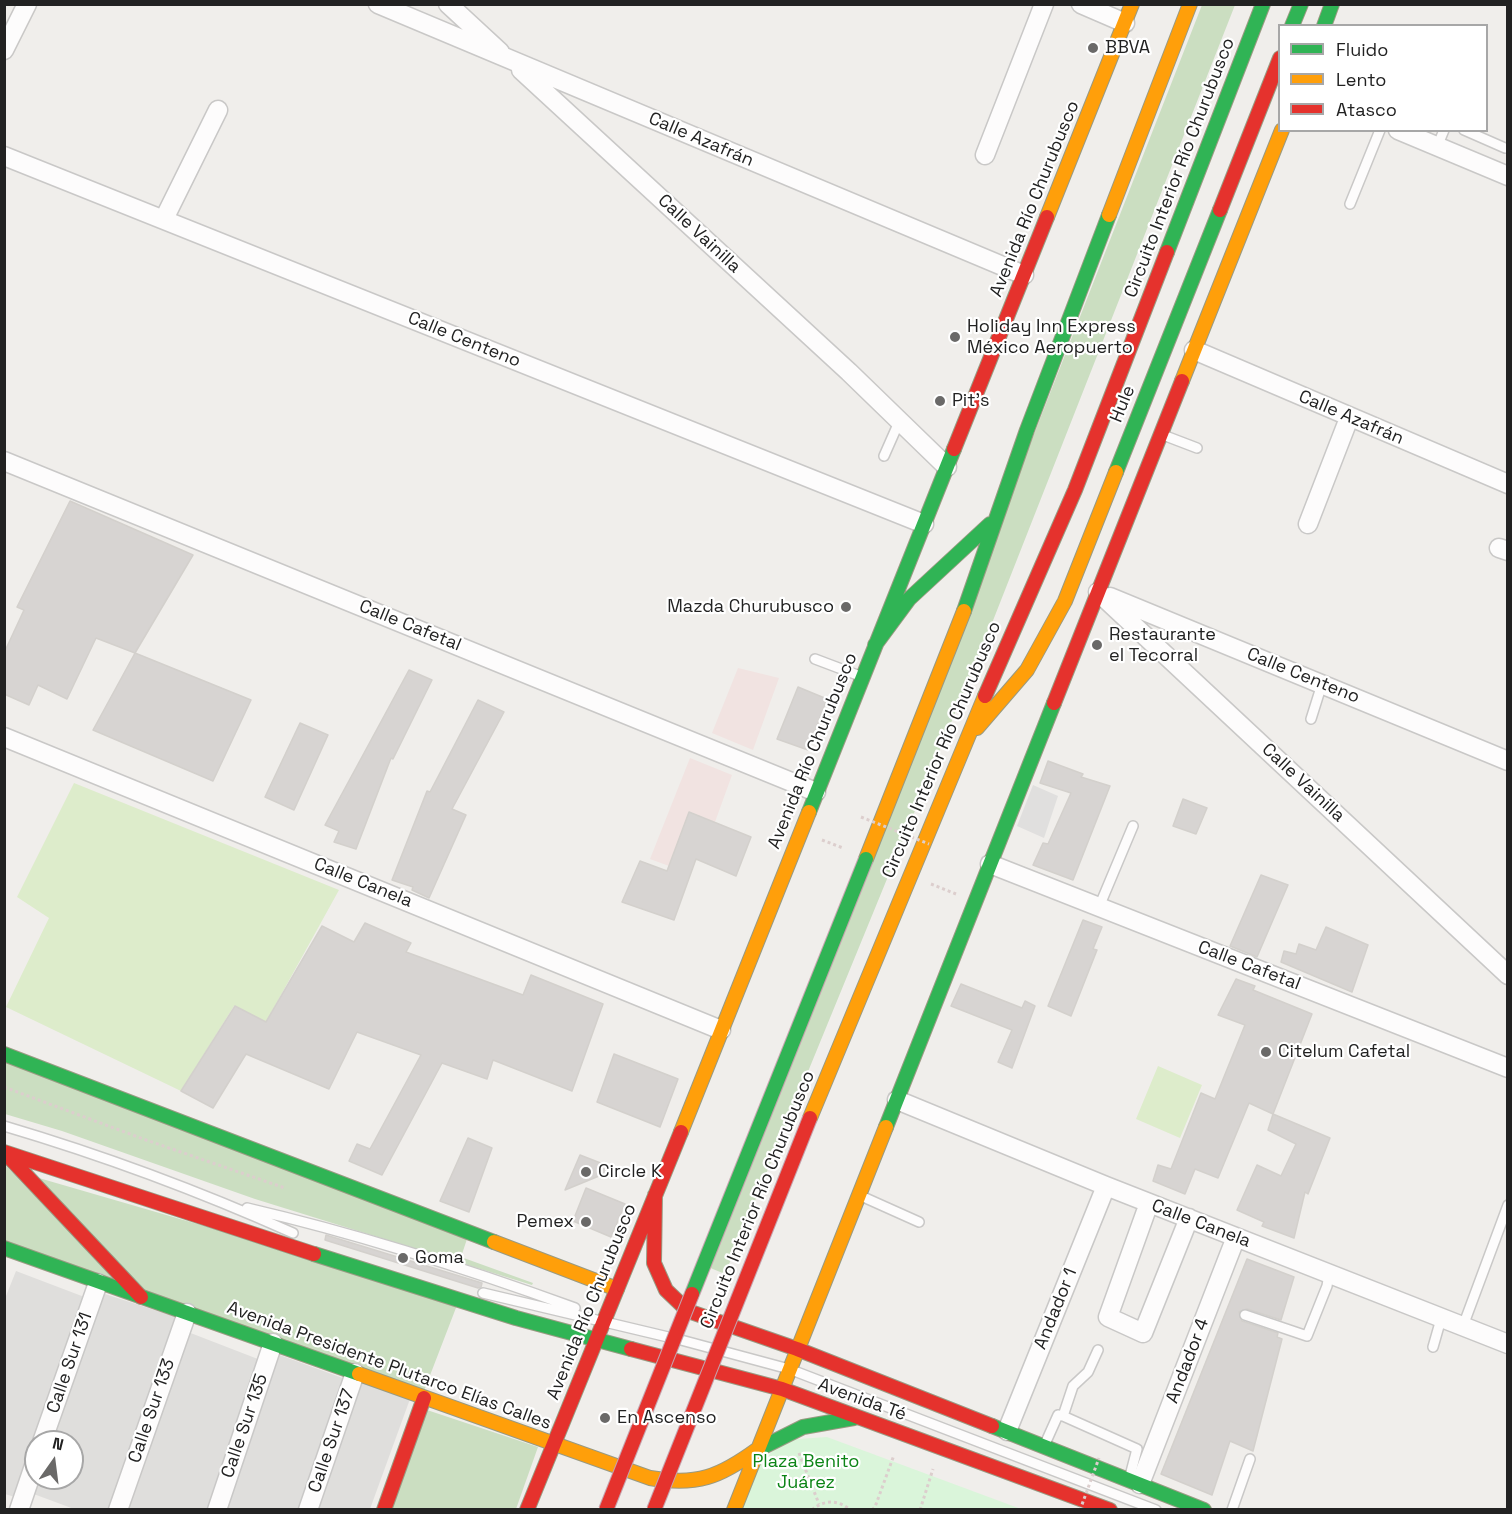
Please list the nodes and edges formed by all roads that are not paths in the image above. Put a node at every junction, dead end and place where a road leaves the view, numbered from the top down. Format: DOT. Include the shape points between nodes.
graph roads {
  1 [pos="27,4"];
  2 [pos="378,4"];
  3 [pos="448,4"];
  4 [pos="1044,4"];
  5 [pos="1081,4"];
  6 [pos="1132,4"];
  7 [pos="1190,4"];
  8 [pos="1263,4"];
  9 [pos="1300,4"];
  10 [pos="1332,4"];
  11 [pos="1125,23"];
  12 [pos="1293,24"];
  13 [pos="1325,24"];
  14 [pos="4,50"];
  15 [pos="511,61"];
  16 [pos="1278,63"];
  17 [pos="218,110"];
  18 [pos="1278,123"];
  19 [pos="1281,132"];
  20 [pos="1379,132"];
  21 [pos="1408,132"];
  22 [pos="1469,132"];
  23 [pos="1441,139"];
  24 [pos="1244,148"];
  25 [pos="1505,148"];
  26 [pos="985,155"];
  27 [pos="4,156"];
  28 [pos="1508,176"];
  29 [pos="1350,204"];
  30 [pos="164,219"];
  31 [pos="1024,275"];
  32 [pos="1194,350"];
  33 [pos="1349,418"];
  34 [pos="899,422"];
  35 [pos="1161,434"];
  36 [pos="1197,448"];
  37 [pos="884,456"];
  38 [pos="4,461"];
  39 [pos="947,467"];
  40 [pos="1508,484"];
  41 [pos="994,521"];
  42 [pos="924,524"];
  43 [pos="1308,524"];
  44 [pos="1098,592"];
  45 [pos="875,645"];
  46 [pos="815,659"];
  47 [pos="862,677"];
  48 [pos="1322,684"];
  49 [pos="1311,720"];
  50 [pos="7,743"];
  51 [pos="964,743"];
  52 [pos="1508,761"];
  53 [pos="816,792"];
  54 [pos="1133,826"];
  55 [pos="990,864"];
  56 [pos="1099,907"];
  57 [pos="1508,975"];
  58 [pos="721,1030"];
  59 [pos="4,1054"];
  60 [pos="1508,1068"];
  61 [pos="897,1100"];
  62 [pos="4,1126"];
  63 [pos="4,1152"];
  64 [pos="1106,1186"];
  65 [pos="655,1195"];
  66 [pos="858,1195"];
  67 [pos="226,1203"];
  68 [pos="1149,1203"];
  69 [pos="1508,1205"];
  70 [pos="1189,1218"];
  71 [pos="919,1222"];
  72 [pos="298,1235"];
  73 [pos="1236,1237"];
  74 [pos="6,1253"];
  75 [pos="1329,1274"];
  76 [pos="98,1283"];
  77 [pos="471,1289"];
  78 [pos="617,1289"];
  79 [pos="141,1297"];
  80 [pos="187,1313"];
  81 [pos="1245,1315"];
  82 [pos="1441,1319"];
  83 [pos="605,1320"];
  84 [pos="1463,1326"];
  85 [pos="597,1342"];
  86 [pos="273,1343"];
  87 [pos="1508,1344"];
  88 [pos="1433,1347"];
  89 [pos="797,1349"];
  90 [pos="1098,1350"];
  91 [pos="789,1369"];
  92 [pos="355,1373"];
  93 [pos="782,1389"];
  94 [pos="424,1398"];
  95 [pos="1063,1416"];
  96 [pos="857,1418"];
  97 [pos="46,1430"];
  98 [pos="1007,1431"];
  99 [pos="553,1444"];
  100 [pos="1044,1446"];
  101 [pos="759,1449"];
  102 [pos="1250,1459"];
  103 [pos="1135,1482"];
  104 [pos="24,1490"];
  105 [pos="17,1507"];
  106 [pos="118,1509"];
  107 [pos="217,1509"];
  108 [pos="308,1509"];
  109 [pos="384,1509"];
  110 [pos="527,1509"];
  111 [pos="606,1509"];
  112 [pos="654,1509"];
  113 [pos="734,1509"];
  114 [pos="1110,1509"];
  115 [pos="1156,1509"];
  116 [pos="1204,1509"];
  117 [pos="1232,1509"];
  1 -- 14 [label="street"];
  2 -- 15 [label="street, Calle Azafrán"];
  3 -- 15 [label="street, Calle Vainilla"];
  4 -- 26 [label="street"];
  5 -- 11 [label="street"];
  6 -- 11 [label="main road, Avenida Río Churubusco"];
  7 -- 41 [label="main road, Circuito Interior Río Churubusco"];
  8 -- 51 [label="main road, Circuito Interior Río Churubusco" via="1076,490"];
  9 -- 12 [label="main road"];
  10 -- 13 [label="main road"];
  11 -- 31 [label="main road, Avenida Río Churubusco"];
  15 -- 31 [label="street, Calle Azafrán"];
  15 -- 34 [label="street, Calle Vainilla"];
  16 -- 24 [label="main road, Hule"];
  17 -- 30 [label="street"];
  18 -- 24 [label="main road"];
  19 -- 32 [label="main road"];
  20 -- 29 [label="lane"];
  21 -- 23 [label="street"];
  22 -- 25 [label="lane"];
  23 -- 28 [label="street"];
  24 -- 51 [label="main road, Hule" via="1065,601 1027,670"];
  27 -- 30 [label="street, Calle Centeno"];
  30 -- 42 [label="street, Calle Centeno"];
  31 -- 39 [label="main road, Avenida Río Churubusco"];
  32 -- 33 [label="street, Calle Azafrán"];
  32 -- 35 [label="main road"];
  33 -- 40 [label="street, Calle Azafrán"];
  33 -- 43 [label="street"];
  34 -- 37 [label="lane"];
  34 -- 39 [label="street, Calle Vainilla"];
  35 -- 36 [label="lane"];
  35 -- 44 [label="main road"];
  38 -- 53 [label="street, Calle Cafetal"];
  39 -- 42 [label="main road, Avenida Río Churubusco"];
  41 -- 45 [label="main road" via="909,598"];
  41 -- 111 [label="main road, Circuito Interior Río Churubusco, bridge" via="954,638"];
  42 -- 45 [label="main road, Avenida Río Churubusco"];
  44 -- 48 [label="street, Calle Centeno"];
  44 -- 55 [label="main road"];
  44 -- 57 [label="street, Calle Vainilla"];
  45 -- 47 [label="main road, Avenida Río Churubusco"];
  46 -- 47 [label="lane"];
  47 -- 53 [label="main road, Avenida Río Churubusco"];
  48 -- 49 [label="lane"];
  48 -- 52 [label="street, Calle Centeno"];
  50 -- 58 [label="street, Calle Canela"];
  51 -- 112 [label="main road, Circuito Interior Río Churubusco, bridge"];
  53 -- 58 [label="main road, Avenida Río Churubusco"];
  54 -- 56 [label="lane"];
  55 -- 56 [label="street, Calle Cafetal"];
  55 -- 61 [label="main road"];
  56 -- 60 [label="street, Calle Cafetal"];
  58 -- 65 [label="main road, Avenida Río Churubusco"];
  59 -- 78 [label="main road"];
  61 -- 64 [label="street, Calle Canela"];
  61 -- 66 [label="main road"];
  62 -- 67 [label="lane"];
  63 -- 79 [label="main road"];
  63 -- 85 [label="main road" via="354,1268"];
  64 -- 68 [label="street, Calle Canela"];
  64 -- 98 [label="street, Andador 1"];
  65 -- 78 [label="main road, Avenida Río Churubusco"];
  65 -- 89 [label="main road, Avenida Té" via="654,1263 673,1298 688,1311"];
  66 -- 71 [label="lane"];
  66 -- 89 [label="main road"];
  67 -- 72 [label="lane"];
  67 -- 83 [label="lane" via="314,1224 487,1276"];
  68 -- 70 [label="street, Calle Canela"];
  68 -- 70 [label="street" via="1108,1317 1143,1333"];
  69 -- 84 [label="lane"];
  70 -- 73 [label="street, Calle Canela"];
  73 -- 75 [label="street, Calle Canela"];
  73 -- 103 [label="street, Andador 4"];
  74 -- 76 [label="main road, Avenida Presidente Plutarco Elías Calles"];
  75 -- 81 [label="lane" via="1307,1336"];
  75 -- 82 [label="street, Calle Canela"];
  76 -- 79 [label="main road, Avenida Presidente Plutarco Elías Calles"];
  76 -- 97 [label="street, Calle Sur 131"];
  77 -- 83 [label="lane"];
  78 -- 83 [label="main road, Avenida Río Churubusco"];
  79 -- 80 [label="main road, Avenida Presidente Plutarco Elías Calles"];
  80 -- 86 [label="main road, Avenida Presidente Plutarco Elías Calles"];
  80 -- 106 [label="street, Calle Sur 133"];
  82 -- 84 [label="street, Calle Canela"];
  82 -- 88 [label="lane"];
  83 -- 85 [label="main road, Avenida Río Churubusco"];
  83 -- 91 [label="lane"];
  84 -- 87 [label="street, Calle Canela"];
  85 -- 93 [label="main road, Avenida Té"];
  85 -- 99 [label="main road, Avenida Río Churubusco"];
  86 -- 92 [label="main road, Avenida Presidente Plutarco Elías Calles"];
  86 -- 107 [label="street, Calle Sur 135"];
  89 -- 91 [label="main road"];
  89 -- 98 [label="main road, Avenida Té"];
  90 -- 95 [label="lane" via="1088,1372 1073,1386"];
  91 -- 93 [label="main road"];
  91 -- 115 [label="lane"];
  92 -- 94 [label="main road, Avenida Presidente Plutarco Elías Calles"];
  92 -- 108 [label="street, Calle Sur 137"];
  93 -- 96 [label="main road, Avenida Té"];
  93 -- 101 [label="main road"];
  94 -- 99 [label="main road, Avenida Presidente Plutarco Elías Calles"];
  94 -- 109 [label="main road"];
  95 -- 100 [label="lane" via="1058,1415"];
  95 -- 103 [label="lane" via="1137,1449"];
  96 -- 101 [label="main road, Avenida Presidente Plutarco Elías Calles" via="791,1431"];
  96 -- 114 [label="main road, Avenida Té"];
  98 -- 100 [label="main road, Avenida Té"];
  99 -- 101 [label="main road, Avenida Presidente Plutarco Elías Calles" via="650,1478 687,1482 719,1475"];
  99 -- 110 [label="main road, Avenida Río Churubusco"];
  100 -- 103 [label="main road, Avenida Té"];
  101 -- 113 [label="main road"];
  102 -- 117 [label="lane"];
  103 -- 116 [label="main road, Avenida Té"];
  104 -- 105 [label="street"];
}
